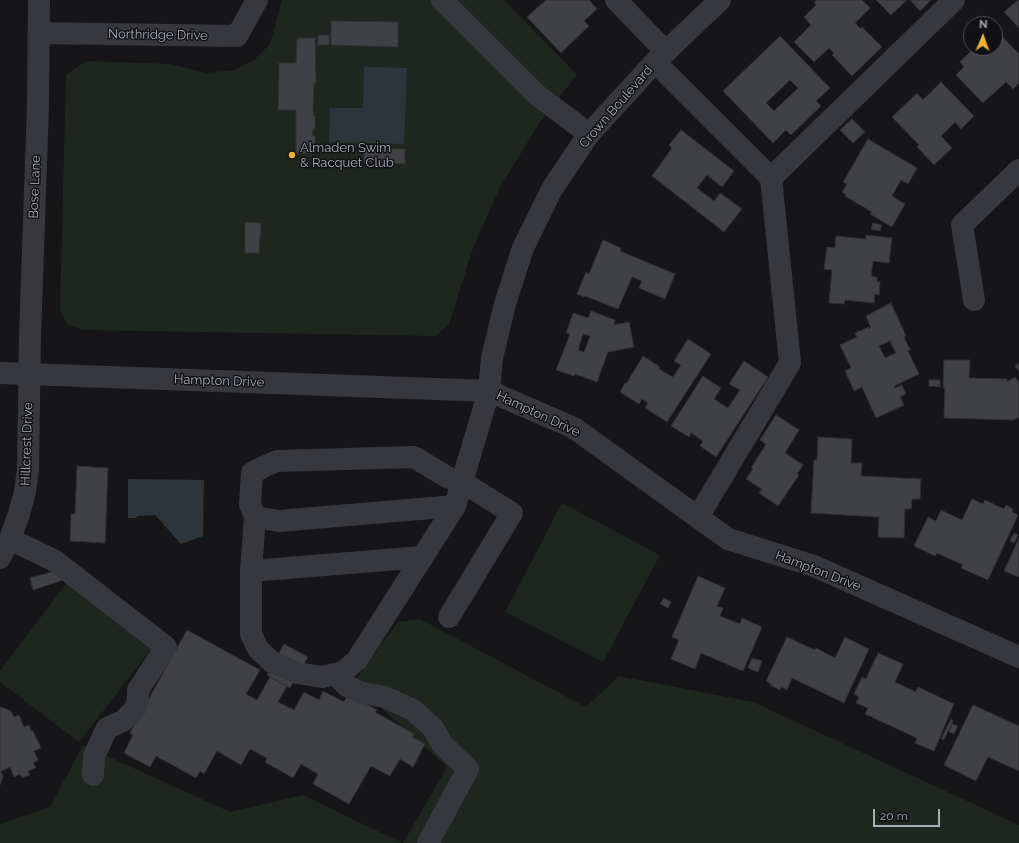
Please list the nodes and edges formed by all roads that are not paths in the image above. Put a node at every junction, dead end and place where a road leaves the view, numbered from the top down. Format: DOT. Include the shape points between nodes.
graph roads {
  1 [pos="39,0"];
  2 [pos="257,0"];
  3 [pos="442,0"];
  4 [pos="616,0"];
  5 [pos="720,0"];
  6 [pos="954,0"];
  7 [pos="39,33"];
  8 [pos="660,57"];
  9 [pos="589,134"];
  10 [pos="1019,170"];
  11 [pos="771,178"];
  12 [pos="974,300"];
  13 [pos="0,372"];
  14 [pos="29,373"];
  15 [pos="489,391"];
  16 [pos="454,480"];
  17 [pos="455,506"];
  18 [pos="255,517"];
  19 [pos="698,517"];
  20 [pos="10,538"];
  21 [pos="423,557"];
  22 [pos="0,558"];
  23 [pos="251,571"];
  24 [pos="449,617"];
  25 [pos="1019,657"];
  26 [pos="335,674"];
  27 [pos="93,775"];
  28 [pos="428,843"];
  1 -- 7 [label="street, Bose Lane"];
  2 -- 7 [label="street, Northridge Drive" via="237,36"];
  3 -- 9 [label="street" via="537,95"];
  4 -- 8 [label="street"];
  5 -- 8 [label="street, Crown Boulevard"];
  6 -- 11 [label="street"];
  7 -- 14 [label="street, Bose Lane"];
  8 -- 9 [label="street, Crown Boulevard"];
  8 -- 11 [label="street"];
  9 -- 15 [label="street, Crown Boulevard" via="552,189 523,248 505,304 492,358"];
  10 -- 12 [label="street" via="962,224"];
  11 -- 19 [label="street" via="790,363"];
  13 -- 14 [label="street, Hampton Drive"];
  14 -- 15 [label="street, Hampton Drive"];
  14 -- 20 [label="street, Hillcrest Drive" via="28,469 25,492"];
  15 -- 16 [label="street, Crown Boulevard"];
  15 -- 19 [label="street, Hampton Drive" via="574,428"];
  16 -- 17 [label="street, Crown Boulevard"];
  16 -- 18 [label="street" via="414,457 277,461 252,473 250,504"];
  16 -- 24 [label="street" via="512,514"];
  17 -- 18 [label="street" via="278,521"];
  17 -- 21 [label="street, Crown Boulevard"];
  18 -- 23 [label="street"];
  19 -- 25 [label="street, Hampton Drive" via="728,539 814,566"];
  20 -- 22 [label="street, Hillcrest Drive"];
  20 -- 27 [label="street" via="55,561 166,647 138,690 136,706 131,713 123,721 107,728 94,756"];
  21 -- 23 [label="street"];
  21 -- 26 [label="street, Crown Boulevard" via="357,660 342,672"];
  23 -- 26 [label="street" via="251,634 258,649 272,662 297,672 322,678"];
  26 -- 28 [label="street" via="347,686 362,693 385,697 413,710 433,728 442,744 468,769"];
}
